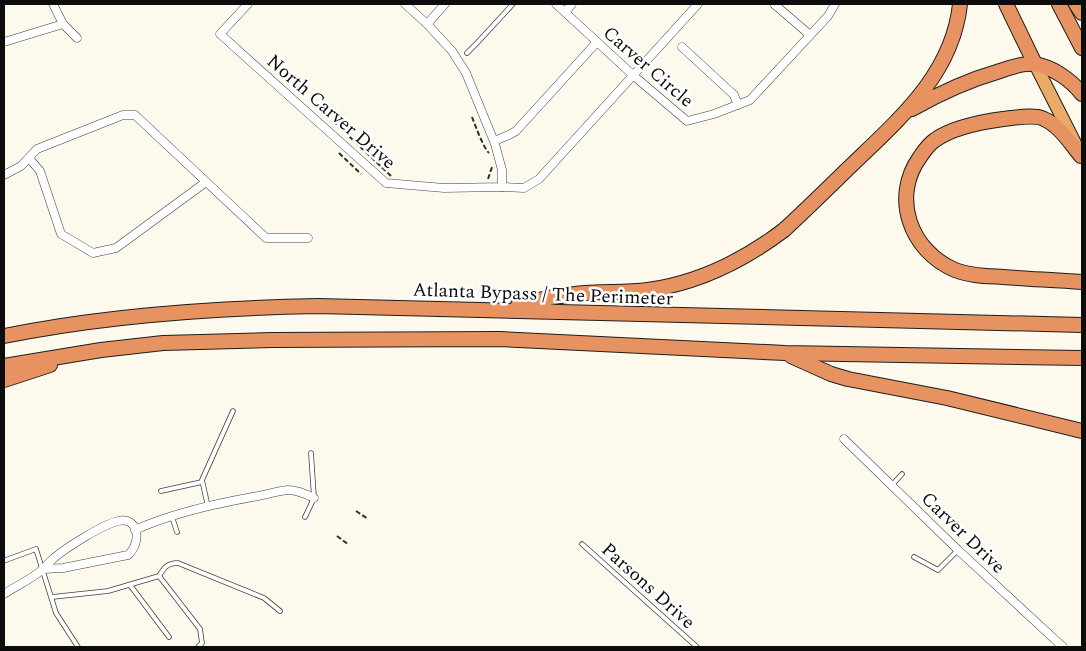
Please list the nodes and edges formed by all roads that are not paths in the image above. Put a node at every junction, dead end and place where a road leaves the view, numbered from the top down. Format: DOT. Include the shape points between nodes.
graph roads {
  1 [pos="54,4"];
  2 [pos="248,4"];
  3 [pos="405,4"];
  4 [pos="445,4"];
  5 [pos="512,4"];
  6 [pos="556,4"];
  7 [pos="572,4"];
  8 [pos="698,4"];
  9 [pos="774,4"];
  10 [pos="835,4"];
  11 [pos="960,4"];
  12 [pos="1006,4"];
  13 [pos="1059,4"];
  14 [pos="1076,4"];
  15 [pos="565,12"];
  16 [pos="1082,12"];
  17 [pos="63,24"];
  18 [pos="427,24"];
  19 [pos="810,36"];
  20 [pos="77,38"];
  21 [pos="4,42"];
  22 [pos="597,42"];
  23 [pos="682,47"];
  24 [pos="1082,48"];
  25 [pos="467,53"];
  26 [pos="1035,64"];
  27 [pos="634,76"];
  28 [pos="1082,94"];
  29 [pos="738,105"];
  30 [pos="907,112"];
  31 [pos="494,141"];
  32 [pos="1082,157"];
  33 [pos="29,158"];
  34 [pos="4,175"];
  35 [pos="206,182"];
  36 [pos="502,187"];
  37 [pos="308,238"];
  38 [pos="1081,282"];
  39 [pos="498,309"];
  40 [pos="1082,325"];
  41 [pos="4,336"];
  42 [pos="101,350"];
  43 [pos="785,353"];
  44 [pos="1039,358"];
  45 [pos="1082,358"];
  46 [pos="4,366"];
  47 [pos="1082,368"];
  48 [pos="4,380"];
  49 [pos="233,410"];
  50 [pos="1082,431"];
  51 [pos="844,439"];
  52 [pos="310,454"];
  53 [pos="902,474"];
  54 [pos="202,482"];
  55 [pos="892,486"];
  56 [pos="161,491"];
  57 [pos="314,498"];
  58 [pos="208,507"];
  59 [pos="172,517"];
  60 [pos="305,517"];
  61 [pos="135,530"];
  62 [pos="176,532"];
  63 [pos="582,544"];
  64 [pos="958,550"];
  65 [pos="914,557"];
  66 [pos="6,560"];
  67 [pos="43,569"];
  68 [pos="159,576"];
  69 [pos="130,585"];
  70 [pos="4,594"];
  71 [pos="52,597"];
  72 [pos="280,611"];
  73 [pos="170,637"];
  74 [pos="78,647"];
  75 [pos="198,647"];
  76 [pos="697,647"];
  77 [pos="1063,647"];
  1 -- 17 [label="street"];
  2 -- 36 [label="street, North Carver Drive" via="220,34 386,183 444,188"];
  3 -- 18 [label="street"];
  4 -- 18 [label="street"];
  5 -- 25 [label="lane"];
  6 -- 15 [label="street, Carver Circle"];
  7 -- 15 [label="street"];
  8 -- 27 [label="street"];
  9 -- 19 [label="street"];
  10 -- 19 [label="street, Carver Circle"];
  11 -- 30 [label="highway" via="957,24 945,57"];
  12 -- 26 [label="highway"];
  13 -- 24 [label="highway"];
  14 -- 16 [label="highway"];
  15 -- 22 [label="street, Carver Circle"];
  17 -- 20 [label="street"];
  17 -- 21 [label="street"];
  18 -- 31 [label="street" via="452,51 466,73"];
  19 -- 29 [label="street, Carver Circle" via="750,100"];
  22 -- 27 [label="street, Carver Circle"];
  22 -- 31 [label="street" via="528,120 509,136"];
  23 -- 29 [label="street" via="734,95"];
  26 -- 28 [label="highway" via="1061,75"];
  26 -- 30 [label="highway" via="972,80"];
  26 -- 32 [label="highway"];
  27 -- 29 [label="street, Carver Circle" via="687,121"];
  27 -- 36 [label="street" via="540,180 524,188"];
  30 -- 39 [label="highway" via="784,230 738,261 692,280 666,286 576,294"];
  31 -- 36 [label="street" via="502,170"];
  32 -- 38 [label="highway" via="1057,128 1042,118 997,120 956,130 933,141 913,167 906,192 909,221 917,238 943,264 976,275"];
  33 -- 34 [label="street"];
  33 -- 35 [label="street" via="46,145 123,115 135,115"];
  33 -- 35 [label="street" via="40,171 62,234 93,253 116,248"];
  35 -- 37 [label="street" via="266,238"];
  39 -- 40 [label="highway, Atlanta Bypass / The Perimeter"];
  39 -- 41 [label="highway, Atlanta Bypass / The Perimeter" via="243,308 137,316"];
  42 -- 43 [label="highway" via="163,343 500,339"];
  42 -- 46 [label="highway"];
  42 -- 48 [label="highway"];
  43 -- 44 [label="highway"];
  43 -- 50 [label="highway" via="848,379 947,398"];
  44 -- 45 [label="highway"];
  44 -- 47 [label="highway"];
  49 -- 54 [label="lane"];
  51 -- 55 [label="street, Carver Drive"];
  52 -- 57 [label="lane"];
  53 -- 55 [label="lane"];
  54 -- 56 [label="lane"];
  54 -- 58 [label="lane"];
  55 -- 64 [label="street, Carver Drive"];
  57 -- 58 [label="street" via="288,490"];
  57 -- 60 [label="lane"];
  58 -- 59 [label="street"];
  59 -- 61 [label="street"];
  59 -- 62 [label="lane"];
  61 -- 67 [label="street" via="126,521 112,523 60,554"];
  61 -- 67 [label="street" via="137,541 128,554"];
  63 -- 76 [label="lane, Parsons Drive"];
  64 -- 65 [label="lane" via="938,570"];
  64 -- 77 [label="street, Carver Drive"];
  66 -- 67 [label="lane" via="36,550"];
  67 -- 70 [label="street"];
  67 -- 71 [label="lane"];
  68 -- 69 [label="lane"];
  68 -- 72 [label="lane" via="165,567 178,563 264,598"];
  68 -- 75 [label="lane" via="200,629 202,643"];
  69 -- 71 [label="lane" via="108,591"];
  69 -- 73 [label="lane"];
  71 -- 74 [label="lane" via="56,613"];
}
